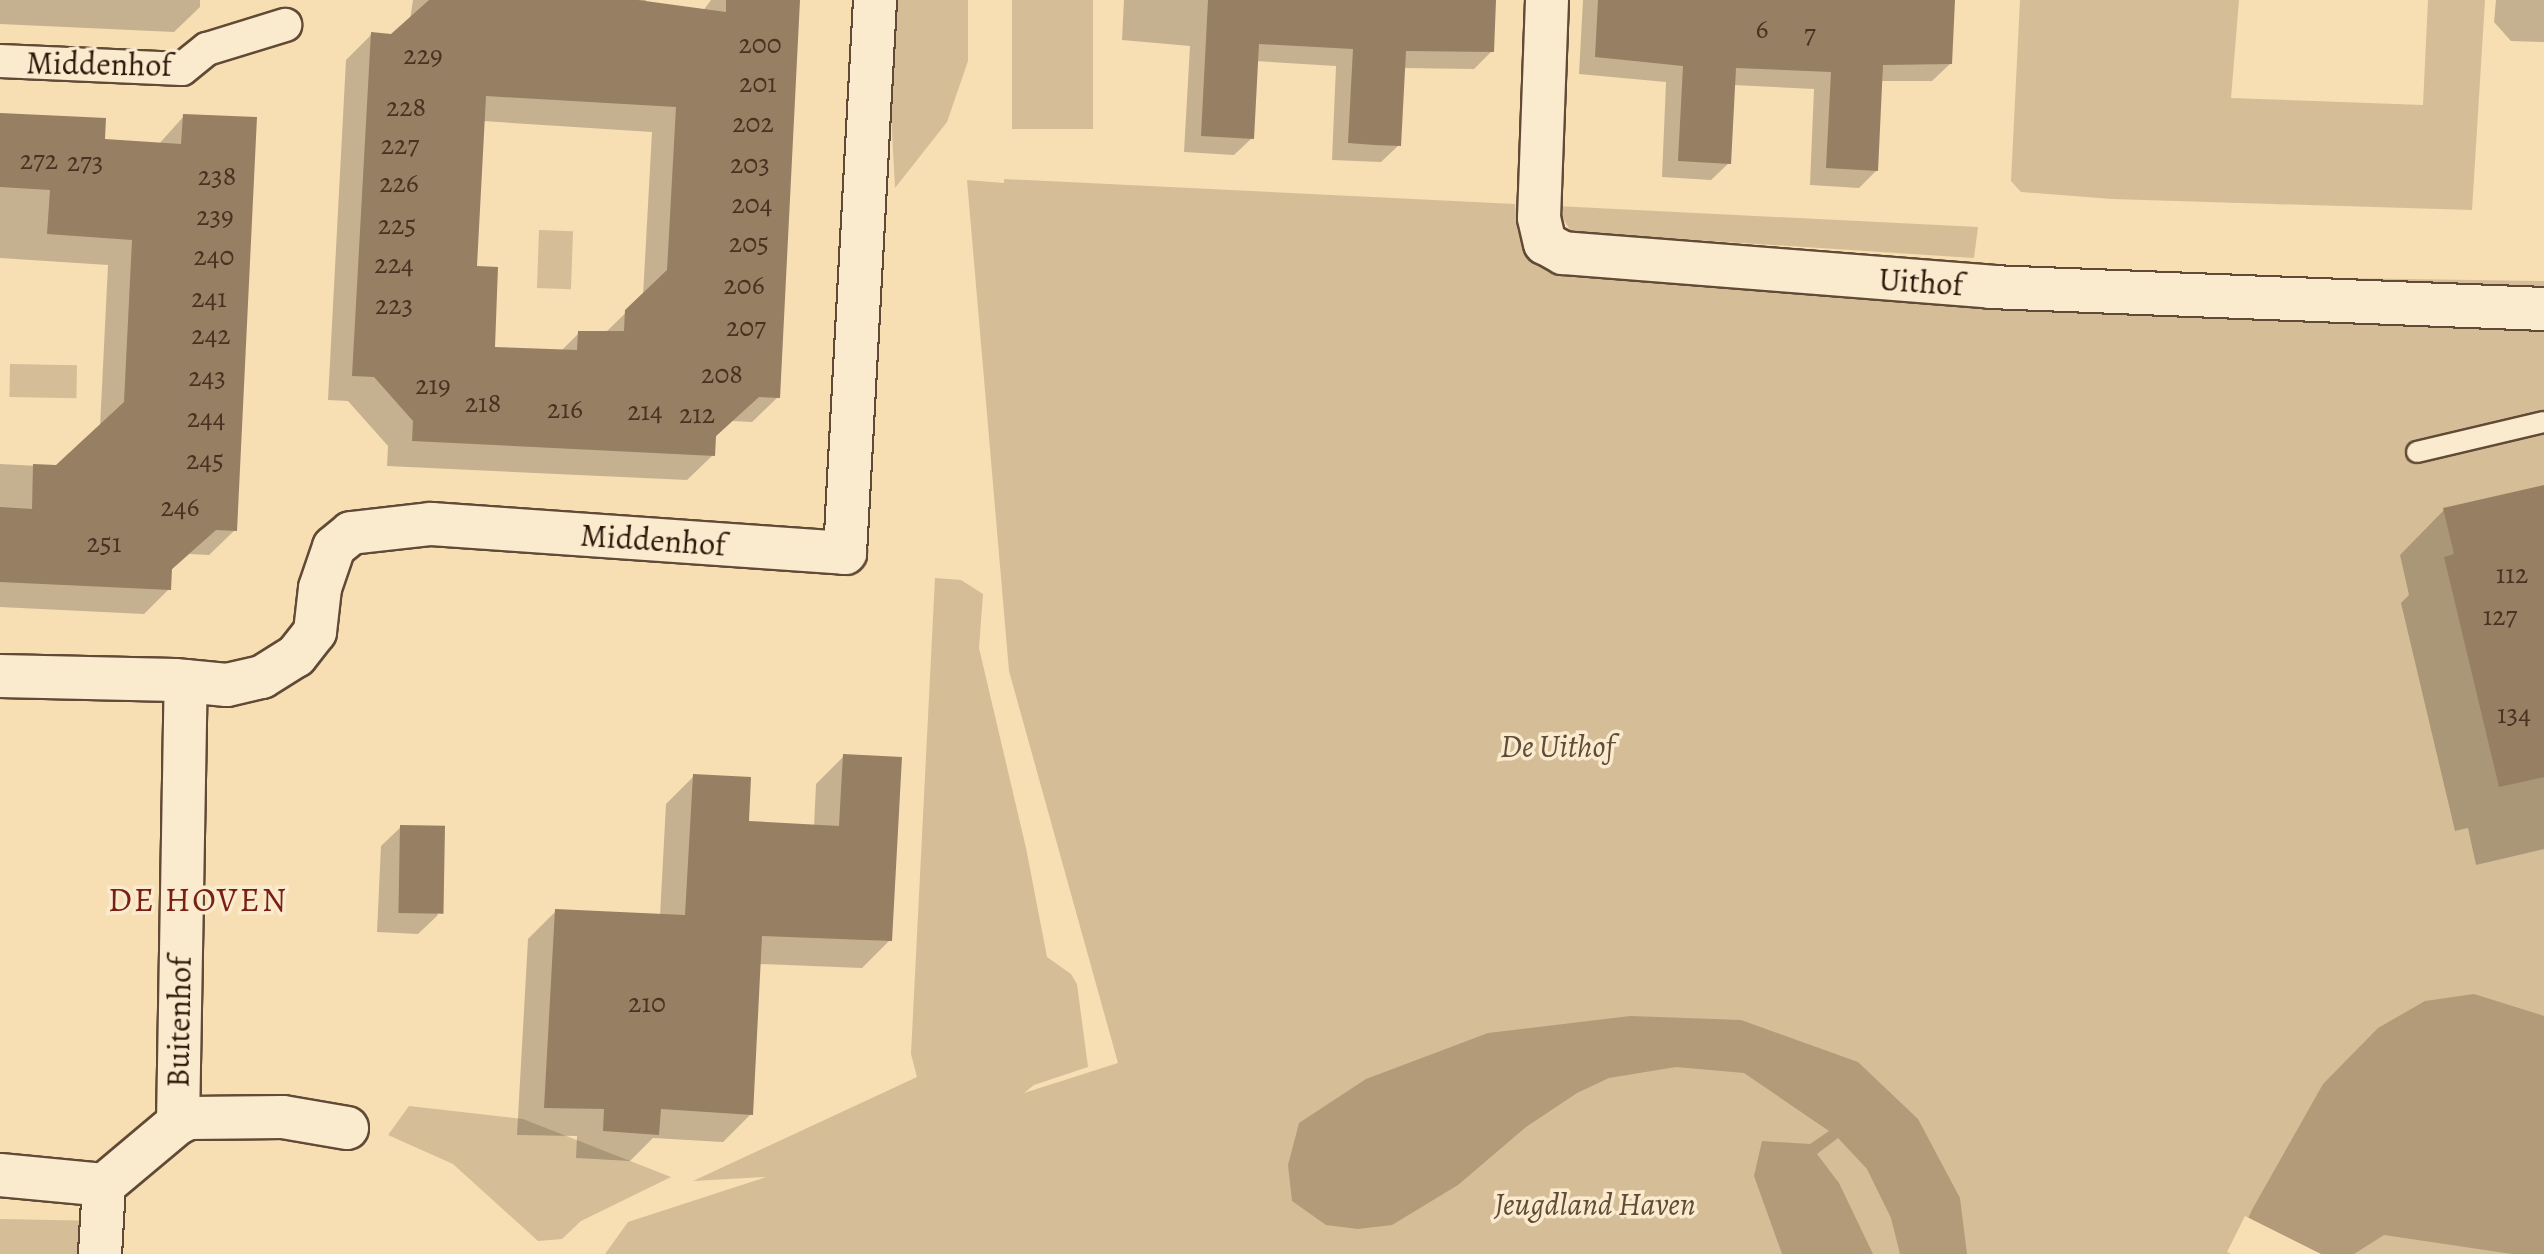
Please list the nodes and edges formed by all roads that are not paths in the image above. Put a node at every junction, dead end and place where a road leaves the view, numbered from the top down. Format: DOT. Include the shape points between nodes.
graph roads {
  1 [pos="875,0"];
  2 [pos="1547,0"];
  3 [pos="285,25"];
  4 [pos="0,61"];
  5 [pos="2544,309"];
  6 [pos="2544,422"];
  7 [pos="2417,452"];
  8 [pos="0,676"];
  9 [pos="186,681"];
  10 [pos="178,1123"];
  11 [pos="347,1128"];
  12 [pos="0,1175"];
  13 [pos="104,1185"];
  14 [pos="100,1254"];
  1 -- 9 [label="street, Middenhof" via="845,553 431,524 351,533 334,547 320,588 315,632 296,656 250,680 227,685"];
  2 -- 5 [label="street, Uithof" via="1539,218 1545,243 1563,253 1991,287"];
  3 -- 4 [label="street, Middenhof" via="207,49 182,69"];
  6 -- 7 [label="lane"];
  8 -- 9 [label="street, Middenhof"];
  9 -- 10 [label="street, Buitenhof"];
  10 -- 11 [label="street, Buitenhof" via="189,1118 283,1117"];
  10 -- 13 [label="street, Buitenhof"];
  12 -- 13 [label="street"];
  13 -- 14 [label="street"];
}
